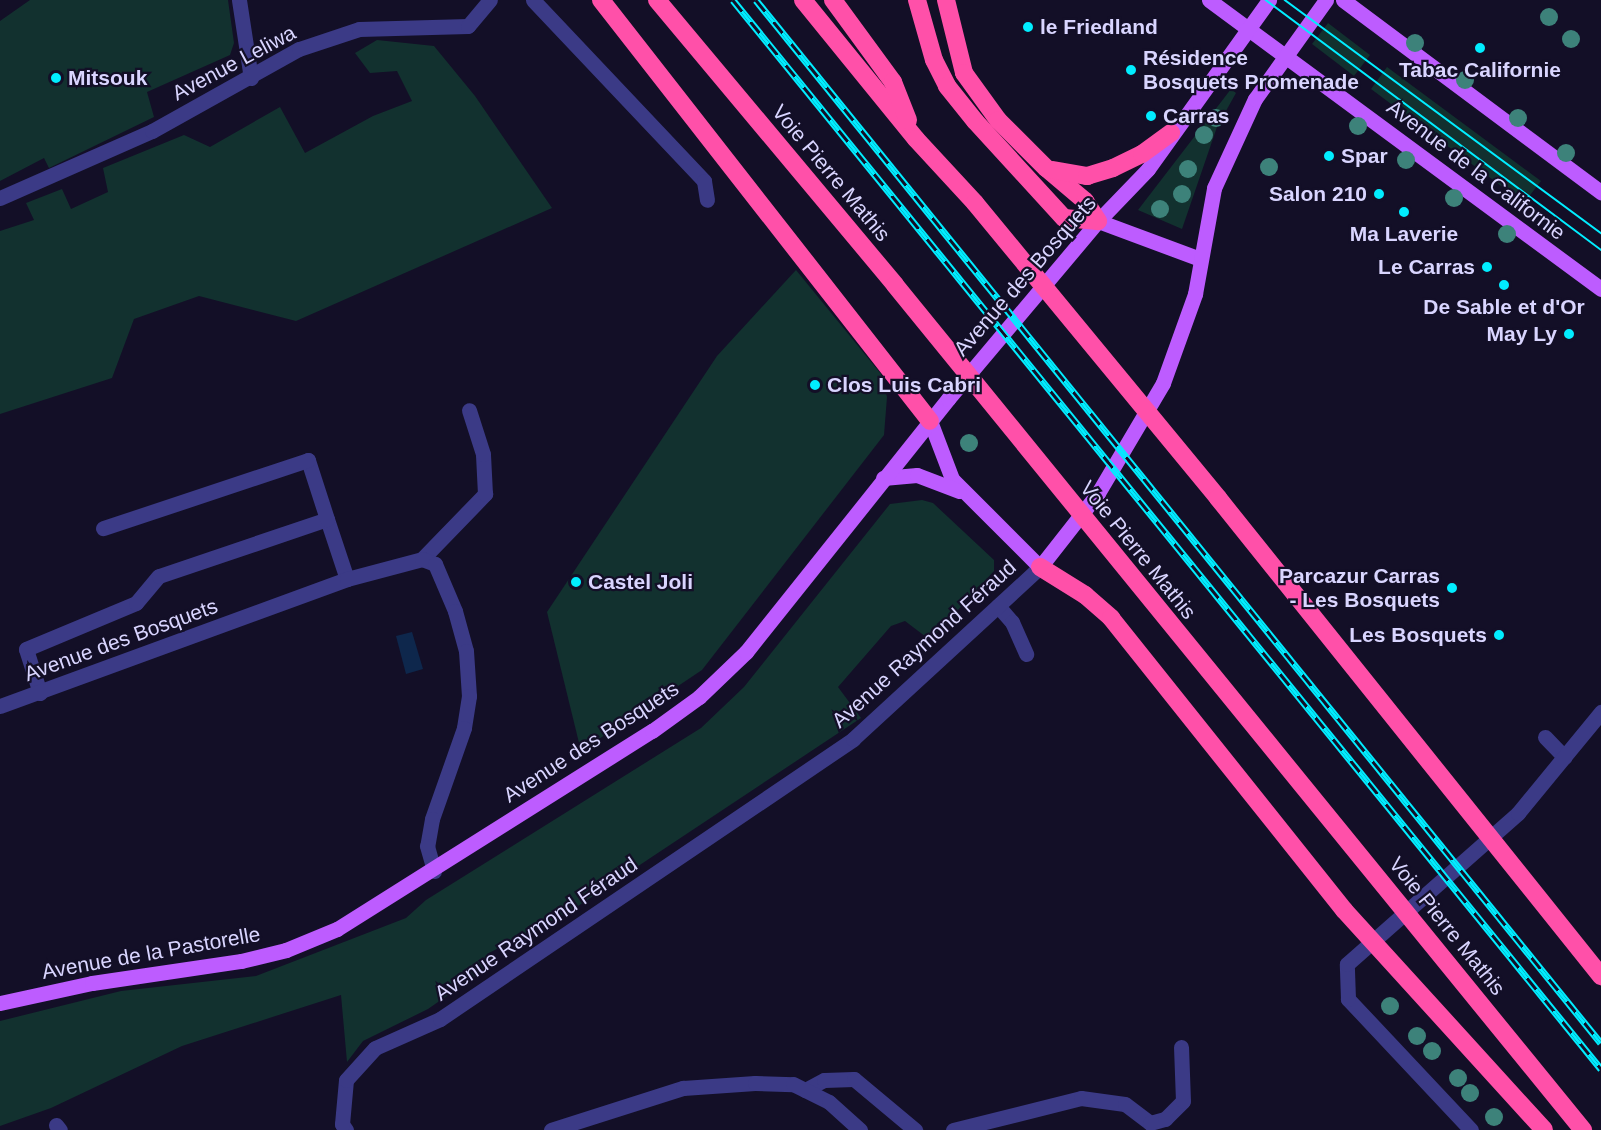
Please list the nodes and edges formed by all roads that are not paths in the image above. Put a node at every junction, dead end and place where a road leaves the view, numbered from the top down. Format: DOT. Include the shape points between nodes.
graph roads {
  1 [pos="239,0"];
  2 [pos="490,0"];
  3 [pos="533,0"];
  4 [pos="601,0"];
  5 [pos="657,0"];
  6 [pos="803,0"];
  7 [pos="833,0"];
  8 [pos="917,0"];
  9 [pos="946,0"];
  10 [pos="1209,0"];
  11 [pos="1269,0"];
  12 [pos="1326,0"];
  13 [pos="1342,0"];
  14 [pos="1248,28"];
  15 [pos="1285,57"];
  16 [pos="251,78"];
  17 [pos="1171,133"];
  18 [pos="916,139"];
  19 [pos="1046,168"];
  20 [pos="1601,192"];
  21 [pos="0,198"];
  22 [pos="707,200"];
  23 [pos="1098,221"];
  24 [pos="1200,259"];
  25 [pos="1601,289"];
  26 [pos="469,410"];
  27 [pos="930,420"];
  28 [pos="883,478"];
  29 [pos="964,493"];
  30 [pos="327,519"];
  31 [pos="103,528"];
  32 [pos="422,559"];
  33 [pos="1040,567"];
  34 [pos="347,579"];
  35 [pos="998,606"];
  36 [pos="1026,654"];
  37 [pos="40,693"];
  38 [pos="0,706"];
  39 [pos="1601,712"];
  40 [pos="1545,738"];
  41 [pos="1564,757"];
  42 [pos="434,871"];
  43 [pos="1601,976"];
  44 [pos="0,1003"];
  45 [pos="1180,1047"];
  46 [pos="805,1090"];
  47 [pos="1149,1126"];
  48 [pos="346,1130"];
  49 [pos="551,1130"];
  50 [pos="860,1130"];
  51 [pos="915,1130"];
  52 [pos="953,1130"];
  53 [pos="1471,1130"];
  54 [pos="1544,1130"];
  55 [pos="1583,1130"];
  1 -- 16 [label="street"];
  2 -- 16 [label="street, Avenue Leliwa" via="468,26 359,29 299,49"];
  3 -- 22 [label="street" via="704,181"];
  4 -- 27 [label="highway"];
  5 -- 55 [label="highway, Voie Pierre Mathis, bridge" via="895,285"];
  6 -- 18 [label="highway"];
  7 -- 18 [label="highway" via="893,82"];
  8 -- 23 [label="highway" via="934,60 947,86 975,121 1064,218"];
  9 -- 19 [label="highway" via="964,73 998,120"];
  10 -- 14 [label="main road, Avenue de la Californie"];
  11 -- 14 [label="main road"];
  12 -- 15 [label="main road, Avenue Raymond Féraud"];
  13 -- 20 [label="main road"];
  14 -- 15 [label="main road, Avenue de la Californie"];
  14 -- 17 [label="main road, Avenue des Bosquets"];
  15 -- 24 [label="main road, Avenue Raymond Féraud" via="1255,99 1214,188"];
  15 -- 25 [label="main road, Avenue de la Californie"];
  16 -- 21 [label="street, Avenue Leliwa" via="152,130"];
  17 -- 19 [label="highway" via="1142,154 1087,176"];
  17 -- 23 [label="main road, Avenue des Bosquets" via="1141,178"];
  18 -- 43 [label="highway, bridge" via="975,203 1218,498"];
  19 -- 23 [label="highway" via="1085,201"];
  23 -- 24 [label="main road"];
  23 -- 27 [label="main road, Avenue des Bosquets"];
  24 -- 33 [label="main road, Avenue Raymond Féraud" via="1195,294 1163,383 1098,493"];
  26 -- 32 [label="street" via="483,454 485,494"];
  27 -- 28 [label="main road, Avenue des Bosquets"];
  27 -- 29 [label="main road" via="952,479"];
  28 -- 29 [label="main road" via="916,476"];
  28 -- 42 [label="main road, Avenue des Bosquets" via="746,652 699,696 652,731"];
  29 -- 33 [label="main road"];
  30 -- 31 [label="street" via="308,460"];
  30 -- 34 [label="street"];
  30 -- 37 [label="street" via="159,576 136,603 26,649"];
  32 -- 34 [label="street, Avenue des Bosquets"];
  32 -- 42 [label="street" via="435,564 455,611 466,651 469,696 464,728 432,819 427,846"];
  33 -- 35 [label="street, Avenue Raymond Féraud"];
  33 -- 54 [label="highway, bridge" via="1085,595 1111,618 1344,910"];
  34 -- 37 [label="street, Avenue des Bosquets"];
  35 -- 36 [label="street" via="1012,622"];
  35 -- 48 [label="street, Avenue Raymond Féraud" via="853,739 440,1019 375,1048 346,1080 342,1124"];
  37 -- 38 [label="street, Avenue des Bosquets"];
  39 -- 41 [label="street"];
  40 -- 41 [label="street"];
  41 -- 53 [label="street" via="1518,813 1347,964 1348,999"];
  42 -- 44 [label="main road, Avenue de la Pastorelle" via="337,929 286,950"];
  45 -- 47 [label="street" via="1183,1101 1165,1119"];
  46 -- 49 [label="street" via="793,1084 683,1088"];
  46 -- 50 [label="street" via="829,1102"];
  46 -- 51 [label="street" via="824,1080 855,1079"];
  47 -- 52 [label="street" via="1125,1104 1081,1098"];
}
